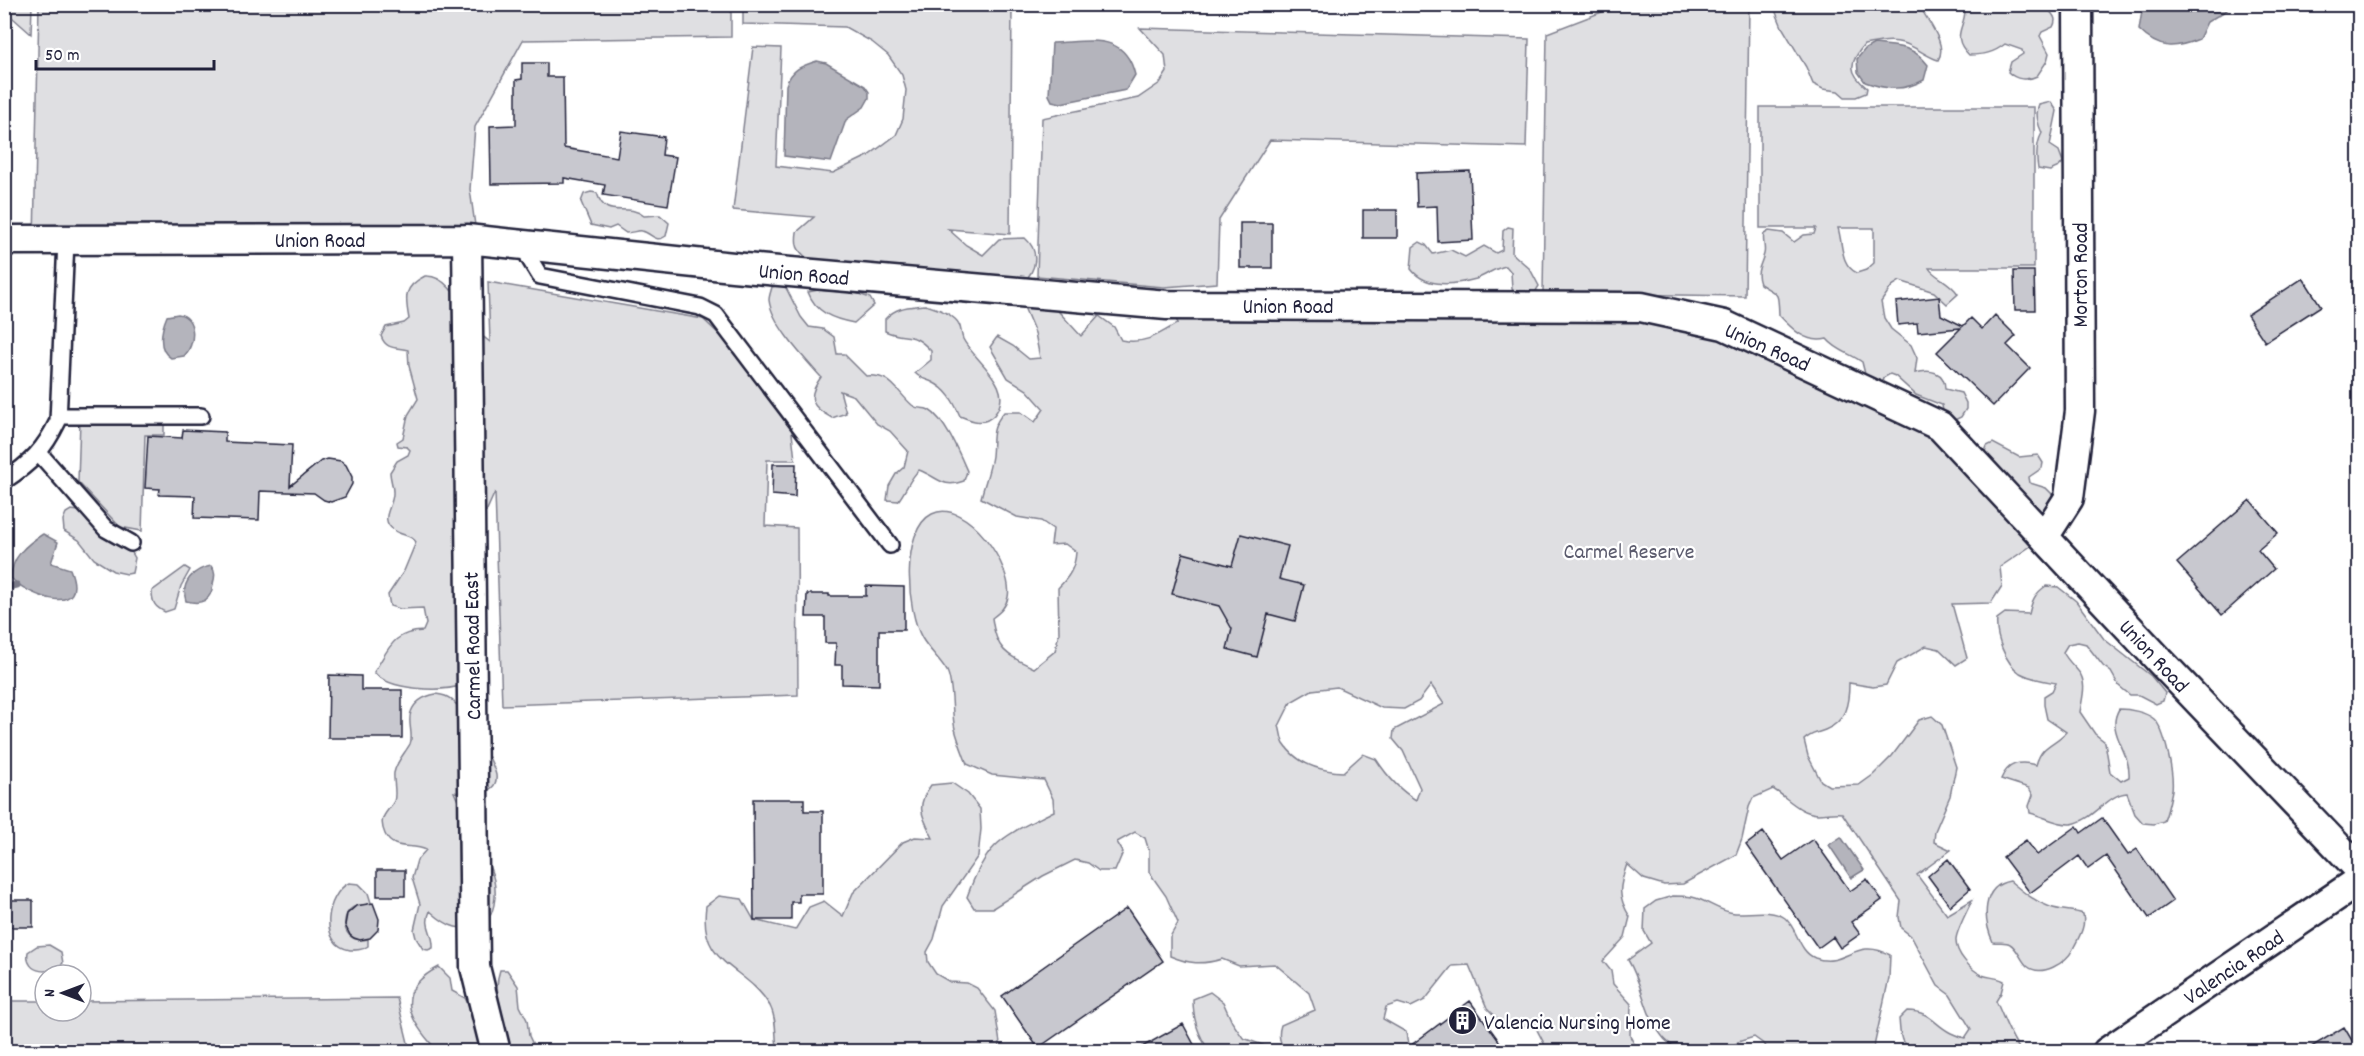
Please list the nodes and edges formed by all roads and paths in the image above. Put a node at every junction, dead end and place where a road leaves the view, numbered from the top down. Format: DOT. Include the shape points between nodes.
graph roads {
  1 [pos="2078,4"];
  2 [pos="467,239"];
  3 [pos="4,240"];
  4 [pos="66,241"];
  5 [pos="527,245"];
  6 [pos="59,416"];
  7 [pos="201,416"];
  8 [pos="39,453"];
  9 [pos="4,481"];
  10 [pos="2044,537"];
  11 [pos="131,543"];
  12 [pos="890,545"];
  13 [pos="2360,870"];
  14 [pos="2360,880"];
  15 [pos="496,1052"];
  16 [pos="2107,1052"];
  1 -- 10 [label="street, Morton Road" via="2080,411 2069,498"];
  2 -- 4 [label="street, Union Road"];
  2 -- 5 [label="street, Union Road"];
  2 -- 15 [label="street, Carmel Road East" via="475,967"];
  3 -- 4 [label="street, Union Road"];
  4 -- 6 [label="lane"];
  5 -- 10 [label="street, Union Road" via="1167,304 1641,307 1724,325 1940,426"];
  5 -- 12 [label="lane" via="529,258 540,276 700,307 716,315"];
  6 -- 7 [label="lane"];
  6 -- 8 [label="lane"];
  8 -- 9 [label="lane"];
  8 -- 11 [label="lane" via="106,528"];
  10 -- 13 [label="street, Union Road"];
  14 -- 16 [label="street, Valencia Road"];
}
